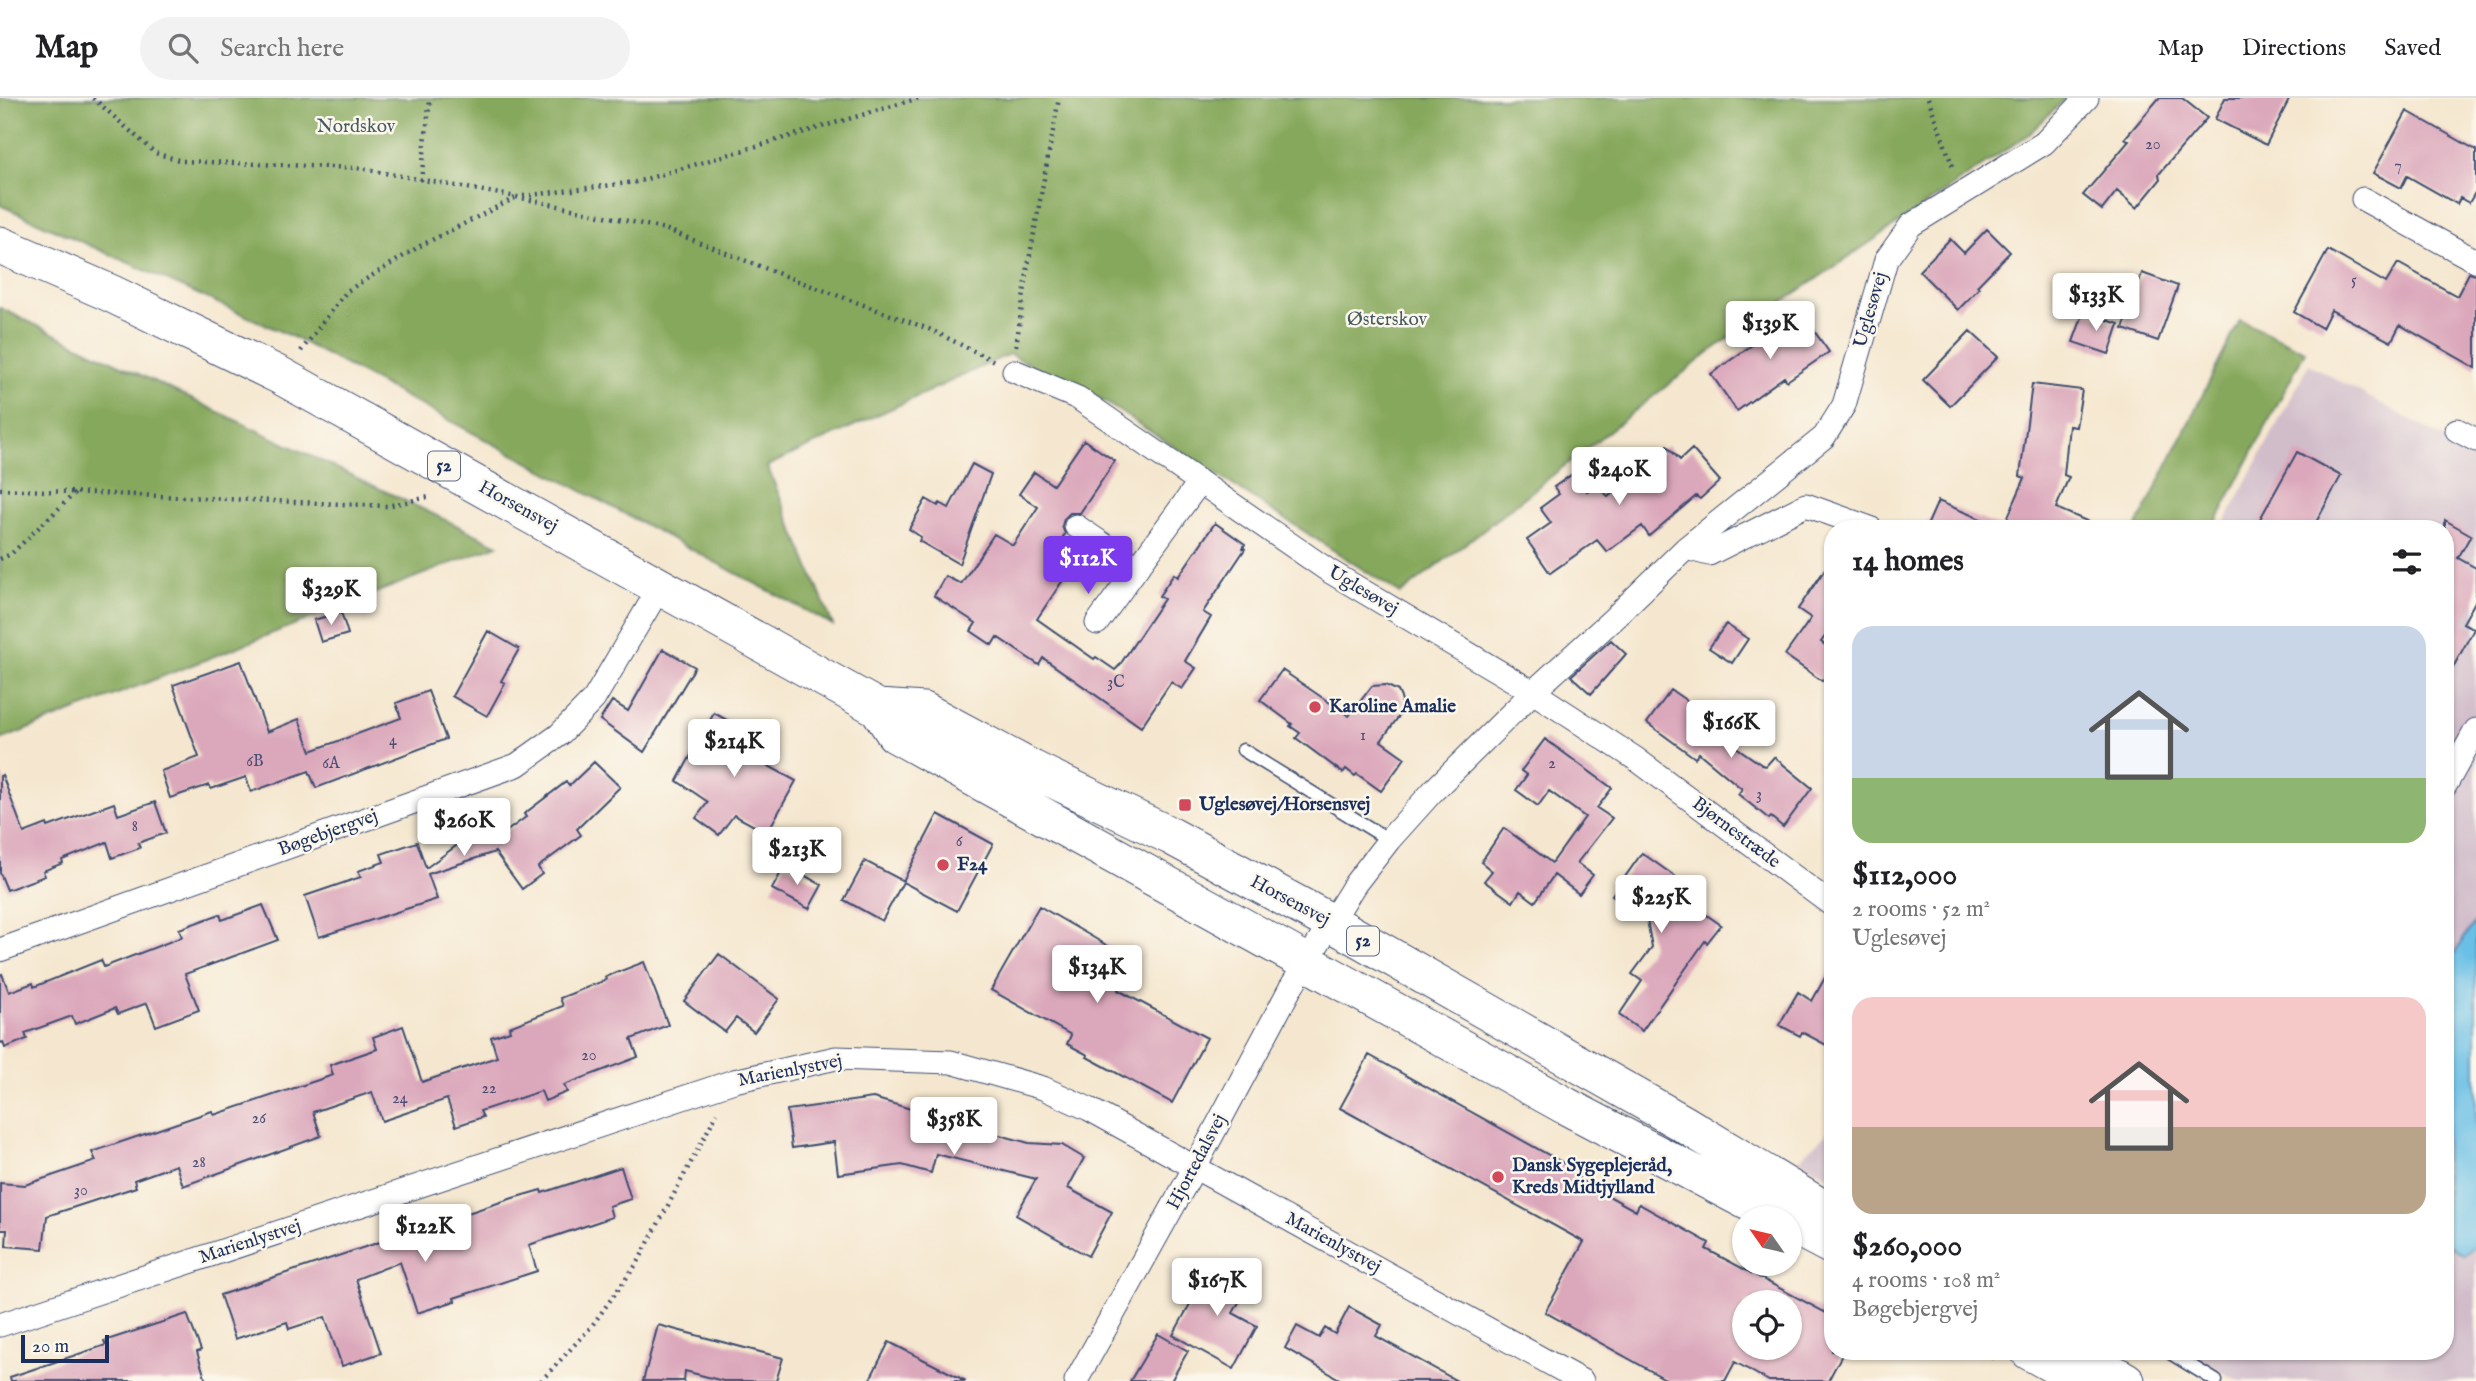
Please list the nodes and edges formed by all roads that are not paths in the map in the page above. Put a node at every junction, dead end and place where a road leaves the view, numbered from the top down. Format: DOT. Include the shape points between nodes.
graph roads {
  1 [pos="2087,98"];
  2 [pos="2363,199"];
  3 [pos="0,245"];
  4 [pos="2476,261"];
  5 [pos="1014,371"];
  6 [pos="1199,482"];
  7 [pos="1848,520"];
  8 [pos="1076,526"];
  9 [pos="1686,548"];
  10 [pos="1137,567"];
  11 [pos="660,587"];
  12 [pos="1097,623"];
  13 [pos="1533,692"];
  14 [pos="2476,730"];
  15 [pos="1243,750"];
  16 [pos="2454,770"];
  17 [pos="1389,841"];
  18 [pos="1824,899"];
  19 [pos="1318,942"];
  20 [pos="0,950"];
  21 [pos="1195,1167"];
  22 [pos="1756,1206"];
  23 [pos="1824,1209"];
  24 [pos="1802,1230"];
  25 [pos="1824,1242"];
  26 [pos="0,1325"];
  27 [pos="2045,1360"];
  28 [pos="2090,1360"];
  29 [pos="2182,1360"];
  30 [pos="1076,1381"];
  31 [pos="1582,1381"];
  32 [pos="2083,1381"];
  33 [pos="2126,1381"];
  34 [pos="2216,1381"];
  1 -- 9 [label="street, Uglesøvej" via="2044,143 1911,225 1886,260 1844,405 1825,437"];
  2 -- 4 [label="street"];
  3 -- 11 [label="main road, Horsensvej / 52" via="281,376"];
  5 -- 6 [label="street, Uglesøvej" via="1078,398"];
  6 -- 10 [label="street"];
  6 -- 13 [label="street, Uglesøvej" via="1329,571"];
  7 -- 9 [label="street" via="1806,505 1709,554"];
  8 -- 10 [label="street"];
  9 -- 13 [label="street, Uglesøvej"];
  10 -- 12 [label="street"];
  11 -- 19 [label="main road, Horsensvej / 52" via="878,708 895,734"];
  11 -- 20 [label="street, Bøgebjergvej" via="594,699 559,735 517,765"];
  13 -- 17 [label="street, Uglesøvej"];
  13 -- 18 [label="street, Bjørnestræde" via="1636,759"];
  14 -- 16 [label="street"];
  15 -- 17 [label="lane"];
  17 -- 19 [label="street, Uglesøvej"];
  19 -- 21 [label="street, Hjortedalsvej"];
  19 -- 22 [label="main road, Horsensvej / 52" via="1566,1106"];
  19 -- 23 [label="main road, Horsensvej / 52" via="1684,1124"];
  21 -- 26 [label="street, Marienlystvej" via="1043,1088 951,1062 836,1058 734,1081"];
  21 -- 30 [label="street, Hjortedalsvej"];
  21 -- 31 [label="street, Marienlystvej"];
  24 -- 25 [label="main road"];
  27 -- 32 [label="main road"];
  28 -- 33 [label="main road"];
  29 -- 34 [label="lane"];
}
